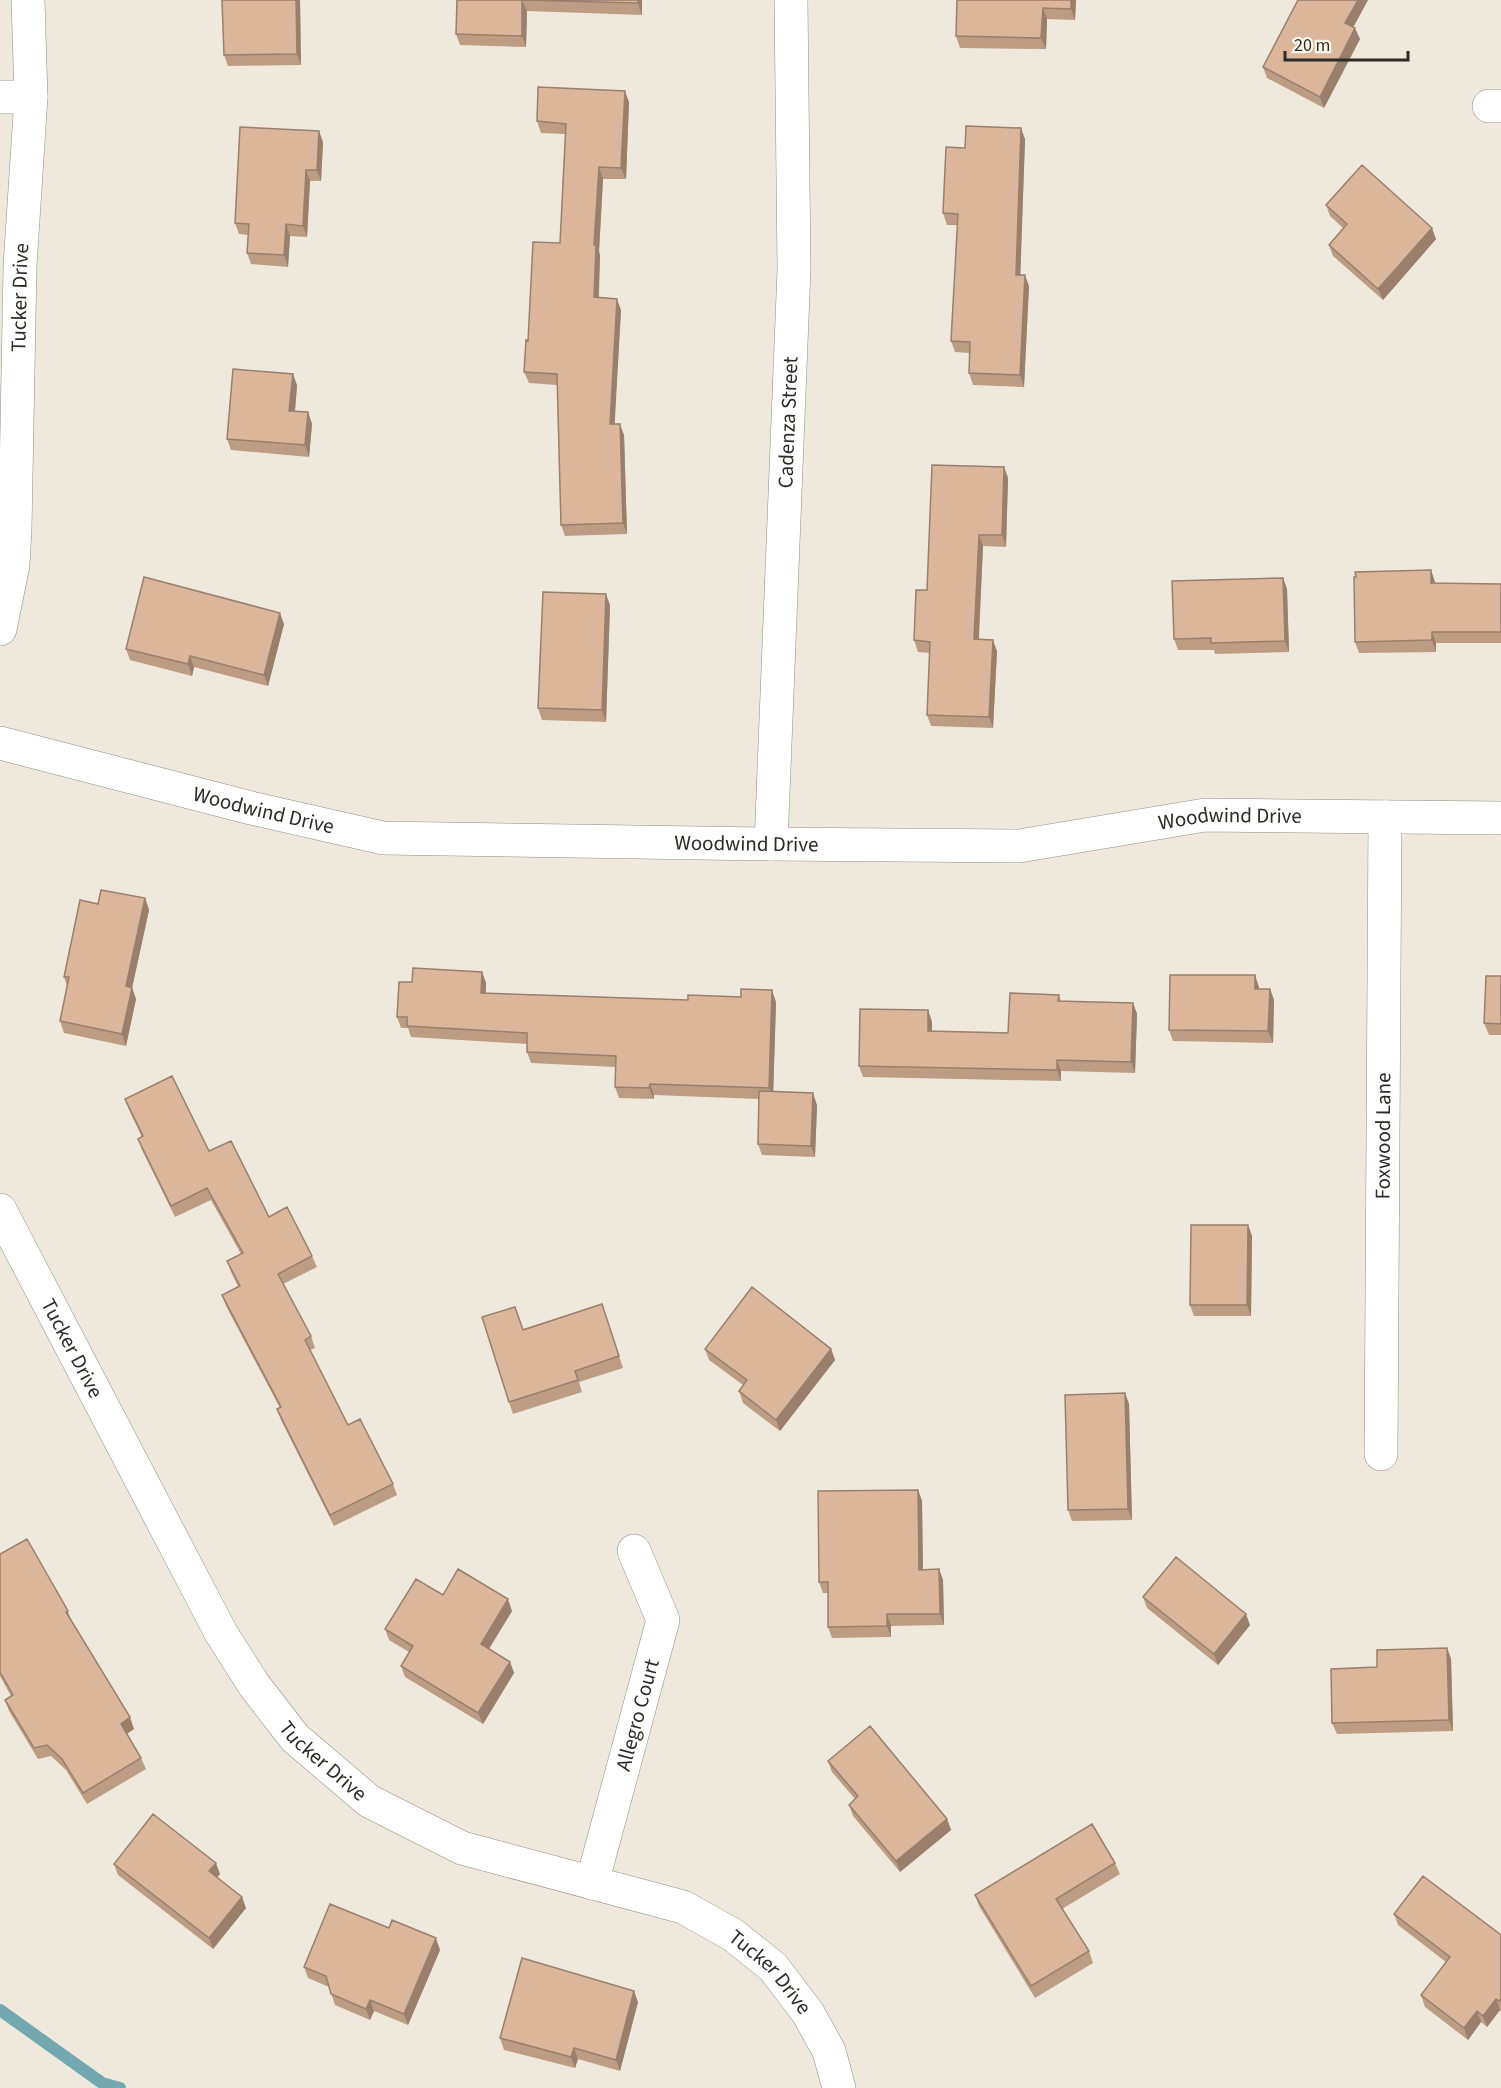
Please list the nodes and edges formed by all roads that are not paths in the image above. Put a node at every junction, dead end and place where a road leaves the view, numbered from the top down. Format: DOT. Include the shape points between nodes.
graph roads {
  1 [pos="28,0"];
  2 [pos="790,0"];
  3 [pos="15,97"];
  4 [pos="0,629"];
  5 [pos="0,743"];
  6 [pos="1385,817"];
  7 [pos="1501,818"];
  8 [pos="771,844"];
  9 [pos="0,1210"];
  10 [pos="1382,1454"];
  11 [pos="634,1551"];
  12 [pos="592,1883"];
  13 [pos="838,2088"];
  1 -- 3 [label="street, Tucker Drive"];
  2 -- 8 [label="street, Cadenza Street" via="794,269"];
  3 -- 4 [label="street, Tucker Drive" via="20,266 15,529 13,565"];
  5 -- 8 [label="street, Woodwind Drive" via="383,838"];
  6 -- 7 [label="street, Woodwind Drive"];
  6 -- 8 [label="street, Woodwind Drive" via="1205,815 1019,846"];
  6 -- 10 [label="street, Foxwood Lane"];
  9 -- 12 [label="street, Tucker Drive" via="221,1633 295,1738 369,1801 462,1848"];
  11 -- 12 [label="street, Allegro Court" via="663,1620"];
  12 -- 13 [label="street, Tucker Drive" via="683,1907 733,1935 773,1967 808,2013 829,2051"];
}
